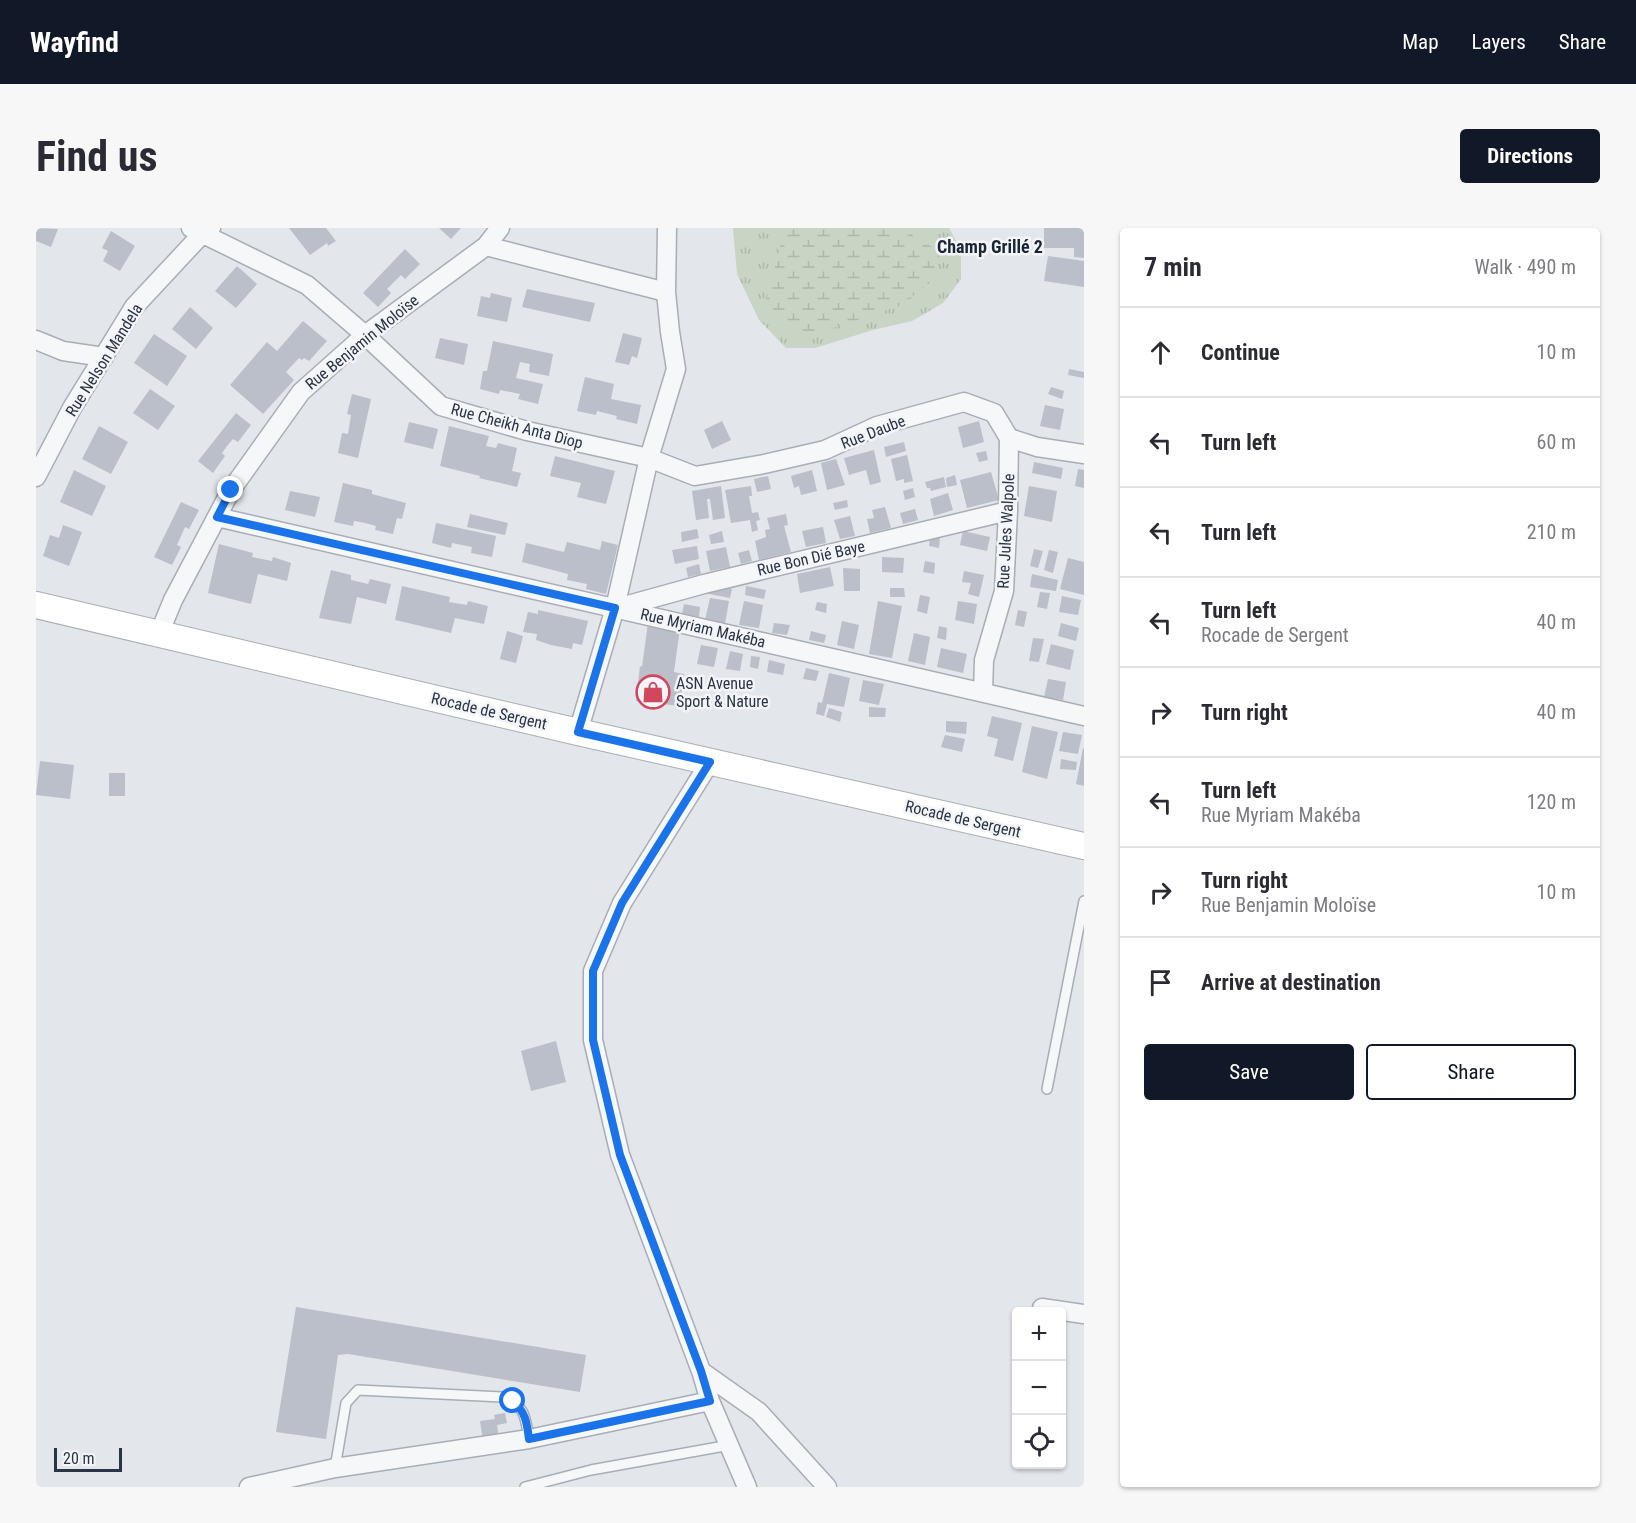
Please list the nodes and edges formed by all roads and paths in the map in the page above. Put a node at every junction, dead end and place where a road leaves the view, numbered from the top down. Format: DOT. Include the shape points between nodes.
graph roads {
  1 [pos="500,228"];
  2 [pos="667,228"];
  3 [pos="201,230"];
  4 [pos="486,246"];
  5 [pos="666,292"];
  6 [pos="365,335"];
  7 [pos="36,340"];
  8 [pos="104,357"];
  9 [pos="1009,438"];
  10 [pos="1084,454"];
  11 [pos="649,458"];
  12 [pos="36,476"];
  13 [pos="1008,511"];
  14 [pos="217,517"];
  15 [pos="36,605"];
  16 [pos="615,608"];
  17 [pos="159,634"];
  18 [pos="982,692"];
  19 [pos="1083,710"];
  20 [pos="578,732"];
  21 [pos="710,762"];
  22 [pos="1084,846"];
  23 [pos="1084,901"];
  24 [pos="1047,1089"];
  25 [pos="1066,1311"];
  26 [pos="1084,1314"];
  27 [pos="701,1371"];
  28 [pos="710,1401"];
  29 [pos="529,1439"];
  30 [pos="730,1445"];
  31 [pos="335,1468"];
  32 [pos="249,1487"];
  33 [pos="525,1487"];
  34 [pos="747,1487"];
  35 [pos="827,1487"];
  1 -- 4 [label="street, Rue Benjamin Moloïse"];
  2 -- 5 [label="street"];
  3 -- 6 [label="street, Rue Cheikh Anta Diop" via="307,285"];
  3 -- 8 [label="street, Rue Nelson Mandela" via="134,307"];
  4 -- 5 [label="street"];
  4 -- 6 [label="street, Rue Benjamin Moloïse"];
  5 -- 11 [label="street" via="676,369"];
  6 -- 11 [label="street, Rue Cheikh Anta Diop" via="441,406 527,431"];
  6 -- 14 [label="street, Rue Benjamin Moloïse" via="301,392 231,490"];
  7 -- 8 [label="street" via="63,351"];
  8 -- 12 [label="street, Rue Nelson Mandela"];
  9 -- 10 [label="street"];
  9 -- 11 [label="street, Rue Daube" via="994,414 964,402 878,426 825,450 741,468 695,476"];
  9 -- 13 [label="street, Rue Jules Walpole"];
  11 -- 16 [label="street"];
  13 -- 16 [label="street, Rue Bon Dié Baye"];
  13 -- 18 [label="street, Rue Jules Walpole" via="1004,591 984,660"];
  14 -- 16 [label="street, Rue Myriam Makéba"];
  14 -- 17 [label="street, Rue Benjamin Moloïse"];
  15 -- 17 [label="main road, Rocade de Sergent"];
  16 -- 18 [label="street, Rue Myriam Makéba"];
  16 -- 20 [label="street"];
  17 -- 20 [label="main road, Rocade de Sergent"];
  18 -- 19 [label="street, Rue Myriam Makéba"];
  20 -- 21 [label="main road, Rocade de Sergent"];
  21 -- 22 [label="main road, Rocade de Sergent"];
  21 -- 27 [label="street" via="622,903 593,971 593,1040 620,1155"];
  23 -- 24 [label="lane"];
  25 -- 26 [label="street"];
  27 -- 28 [label="street"];
  27 -- 35 [label="street" via="759,1412"];
  28 -- 29 [label="street"];
  28 -- 30 [label="street"];
  29 -- 31 [label="street"];
  29 -- 31 [label="lane" via="520,1406 502,1397 358,1390 346,1404"];
  30 -- 33 [label="lane" via="591,1470"];
  30 -- 34 [label="street"];
  31 -- 32 [label="street"];
}
